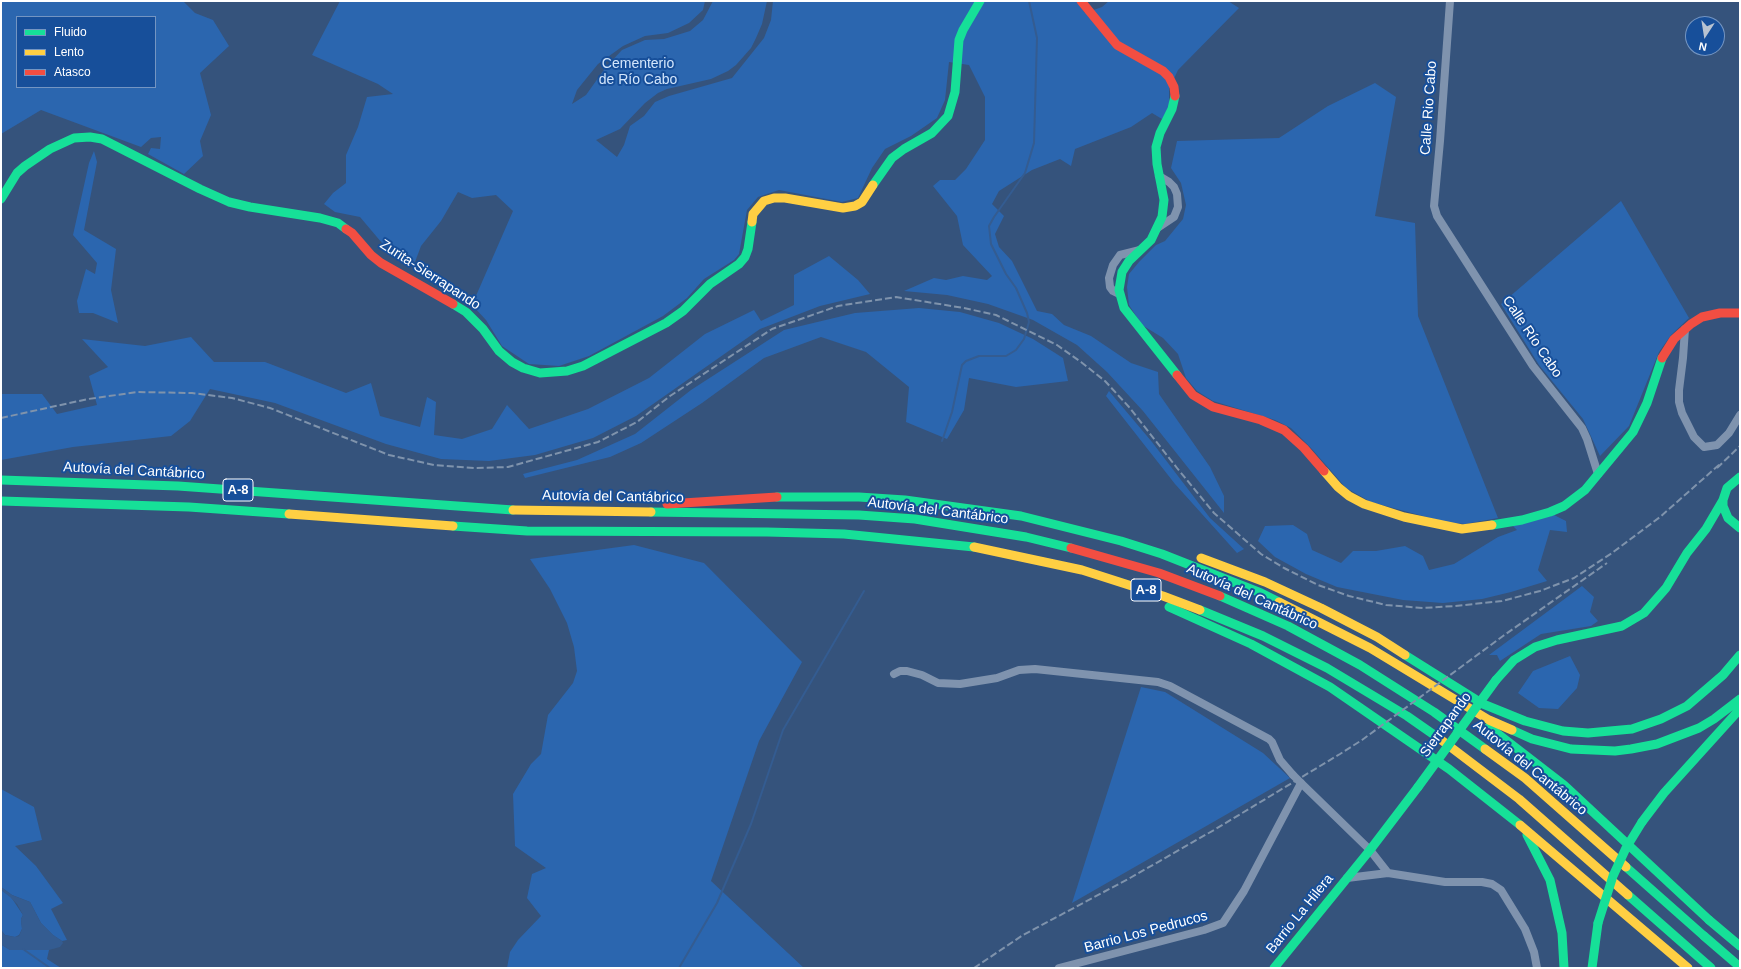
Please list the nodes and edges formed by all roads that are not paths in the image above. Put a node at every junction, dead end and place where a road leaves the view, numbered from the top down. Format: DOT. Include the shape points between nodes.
graph roads {
  1 [pos="980,1"];
  2 [pos="1081,1"];
  3 [pos="1450,1"];
  4 [pos="1159,176"];
  5 [pos="1,199"];
  6 [pos="1437,216"];
  7 [pos="1159,227"];
  8 [pos="1740,313"];
  9 [pos="1685,329"];
  10 [pos="1740,415"];
  11 [pos="1598,474"];
  12 [pos="1740,478"];
  13 [pos="1,480"];
  14 [pos="905,500"];
  15 [pos="1723,500"];
  16 [pos="1,501"];
  17 [pos="474,508"];
  18 [pos="1736,526"];
  19 [pos="1706,529"];
  20 [pos="932,542"];
  21 [pos="1740,655"];
  22 [pos="894,674"];
  23 [pos="1439,690"];
  24 [pos="1740,699"];
  25 [pos="1740,709"];
  26 [pos="1301,783"];
  27 [pos="1418,787"];
  28 [pos="1500,808"];
  29 [pos="1370,850"];
  30 [pos="1388,873"];
  31 [pos="1347,878"];
  32 [pos="1740,938"];
  33 [pos="1740,946"];
  34 [pos="1740,967"];
  35 [pos="1059,968"];
  36 [pos="1274,968"];
  37 [pos="1537,968"];
  38 [pos="1564,968"];
  39 [pos="1592,968"];
  40 [pos="1688,968"];
  41 [pos="1711,968"];
  42 [pos="1729,968"];
  1 -- 5 [label="main road, Zurita-Sierrapando" via="959,40 955,92 948,116 932,133 892,158 862,202 843,208 785,198 764,201 753,214 748,249 739,264 710,284 683,311 666,323 583,366 567,371 540,373 512,362 499,351 466,312 381,263 352,233 338,223 229,202 102,139 79,137 50,149 21,169 10,181"];
  2 -- 4 [label="main road" via="1117,45 1159,68 1173,84 1174,105 1156,147"];
  3 -- 6 [label="street, Calle Rio Cabo" via="1434,206"];
  4 -- 7 [label="main road" via="1164,200"];
  4 -- 7 [label="street" via="1174,188 1178,207 1174,217"];
  6 -- 11 [label="street, Calle Río Cabo" via="1533,366 1582,428"];
  7 -- 11 [label="main road" via="1151,240 1124,268 1119,294 1126,312 1193,395 1213,407 1261,420 1284,430 1304,448 1338,487 1356,500 1372,508 1438,525 1475,528 1522,520 1557,509 1579,495"];
  8 -- 9 [label="main road" via="1708,315"];
  9 -- 10 [label="street" via="1679,383 1680,402 1682,413 1694,437 1704,447 1717,445"];
  9 -- 11 [label="main road" via="1664,354 1647,403 1633,432"];
  12 -- 15 [label="main road, Sierrapando" via="1727,488"];
  13 -- 17 [label="main road, Autovía del Cantábrico / A-8" via="186,486"];
  14 -- 17 [label="main road" via="767,497 625,506"];
  14 -- 21 [label="main road" via="1021,512 1114,532 1187,554 1265,582 1321,608 1378,637 1483,704 1524,721 1558,730 1588,733 1617,731 1632,729 1661,719 1687,706 1700,696"];
  14 -- 23 [label="main road" via="1021,516 1162,554 1247,587 1313,618 1370,648"];
  15 -- 18 [label="main road" via="1724,512"];
  15 -- 19 [label="main road, Sierrapando"];
  16 -- 20 [label="main road, A-8" via="196,508 527,531 844,534"];
  17 -- 34 [label="main road, Autovía del Cantábrico / A-8, bridge" via="822,513 915,519 1041,540 1158,573 1238,603 1288,626 1354,661 1434,712 1539,790"];
  18 -- 19 [label="main road" via="1724,524"];
  19 -- 27 [label="main road, Sierrapando, bridge" via="1687,553 1659,598 1636,619 1615,628 1535,647 1514,660 1496,680"];
  20 -- 28 [label="main road" via="1012,558 1097,582 1165,605 1251,644 1330,687 1396,731"];
  20 -- 41 [label="main road, A-8" via="1027,557 1082,570 1136,587 1241,626 1332,671 1426,728 1490,776 1534,811"];
  22 -- 26 [label="street, bridge" via="907,671 938,683 960,684 997,678 1019,670 1035,669 1158,682 1269,739 1280,760"];
  23 -- 24 [label="main road" via="1519,734 1558,746 1599,751 1631,750 1673,739 1714,719"];
  23 -- 33 [label="main road, bridge" via="1564,785"];
  25 -- 39 [label="main road, bridge" via="1668,788 1642,822 1617,866 1603,903"];
  26 -- 29 [label="street"];
  26 -- 35 [label="street, Barrio Los Pedrucos" via="1244,892 1223,923"];
  27 -- 29 [label="main road, Barrio La Hilera"];
  28 -- 38 [label="main road" via="1526,834 1550,880 1559,916"];
  28 -- 40 [label="main road"];
  29 -- 30 [label="street"];
  29 -- 31 [label="main road, Barrio La Hilera"];
  30 -- 31 [label="street, Barrio La Hilera"];
  30 -- 37 [label="street, Barrio La Hilera" via="1445,882 1482,882 1497,887 1525,929"];
  31 -- 36 [label="main road, Barrio La Hilera"];
  32 -- 42 [label="main road"];
}
